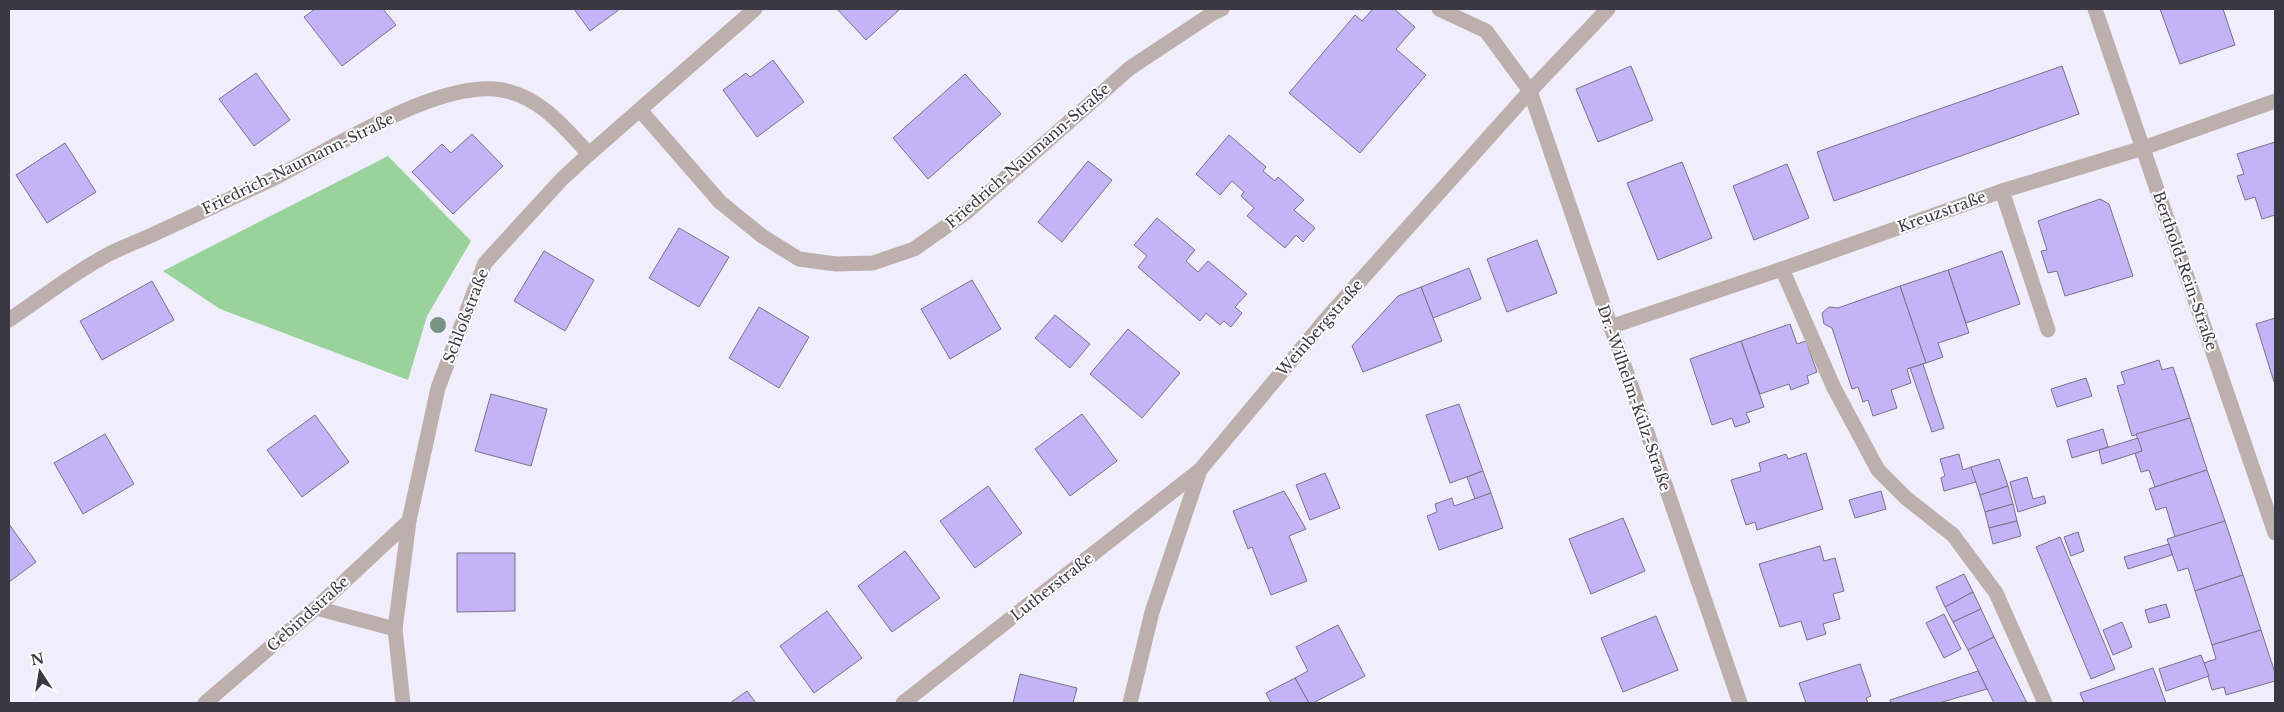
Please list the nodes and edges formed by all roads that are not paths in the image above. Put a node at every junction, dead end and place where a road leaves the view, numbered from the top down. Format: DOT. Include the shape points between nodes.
graph roads {
  1 [pos="755,9"];
  2 [pos="1222,9"];
  3 [pos="1438,9"];
  4 [pos="1608,9"];
  5 [pos="2095,9"];
  6 [pos="1530,91"];
  7 [pos="2275,102"];
  8 [pos="640,110"];
  9 [pos="2143,148"];
  10 [pos="589,154"];
  11 [pos="2002,191"];
  12 [pos="1782,269"];
  13 [pos="9,320"];
  14 [pos="1610,327"];
  15 [pos="2048,330"];
  16 [pos="1200,470"];
  17 [pos="409,521"];
  18 [pos="2275,534"];
  19 [pos="316,608"];
  20 [pos="394,629"];
  21 [pos="205,703"];
  22 [pos="403,703"];
  23 [pos="903,703"];
  24 [pos="1130,703"];
  25 [pos="1740,703"];
  26 [pos="2046,703"];
  1 -- 8 [label="street, Schloßstraße"];
  2 -- 8 [label="street, Friedrich-Naumann-Straße" via="1130,68 968,211 914,249 873,263 836,264 799,258 762,236 720,202"];
  3 -- 6 [label="street" via="1486,31"];
  4 -- 6 [label="street, Weinbergstraße"];
  5 -- 9 [label="street, Berthold-Rein-Straße"];
  6 -- 14 [label="street, Dr.-Wilhelm-Külz-Straße"];
  6 -- 16 [label="street, Weinbergstraße" via="1326,319"];
  7 -- 9 [label="street, Kreuzstraße"];
  8 -- 10 [label="street, Schloßstraße"];
  9 -- 11 [label="street, Kreuzstraße"];
  9 -- 18 [label="street, Berthold-Rein-Straße"];
  10 -- 13 [label="street, Friedrich-Naumann-Straße" via="560,122 536,102 503,90 473,88 460,91 366,130 264,183 100,258"];
  10 -- 17 [label="street, Schloßstraße" via="486,263 438,388"];
  11 -- 12 [label="street, Kreuzstraße"];
  11 -- 15 [label="street"];
  12 -- 14 [label="street, Kreuzstraße"];
  12 -- 26 [label="street" via="1834,388 1878,470 1906,498 1953,536 1996,593"];
  14 -- 25 [label="street, Dr.-Wilhelm-Külz-Straße"];
  16 -- 23 [label="street, Lutherstraße"];
  16 -- 24 [label="street, Weinbergstraße" via="1152,612"];
  17 -- 19 [label="street, Gebindstraße"];
  17 -- 20 [label="street, Schloßstraße"];
  19 -- 20 [label="street"];
  19 -- 21 [label="street, Gebindstraße"];
  20 -- 22 [label="street, Schloßstraße"];
}
